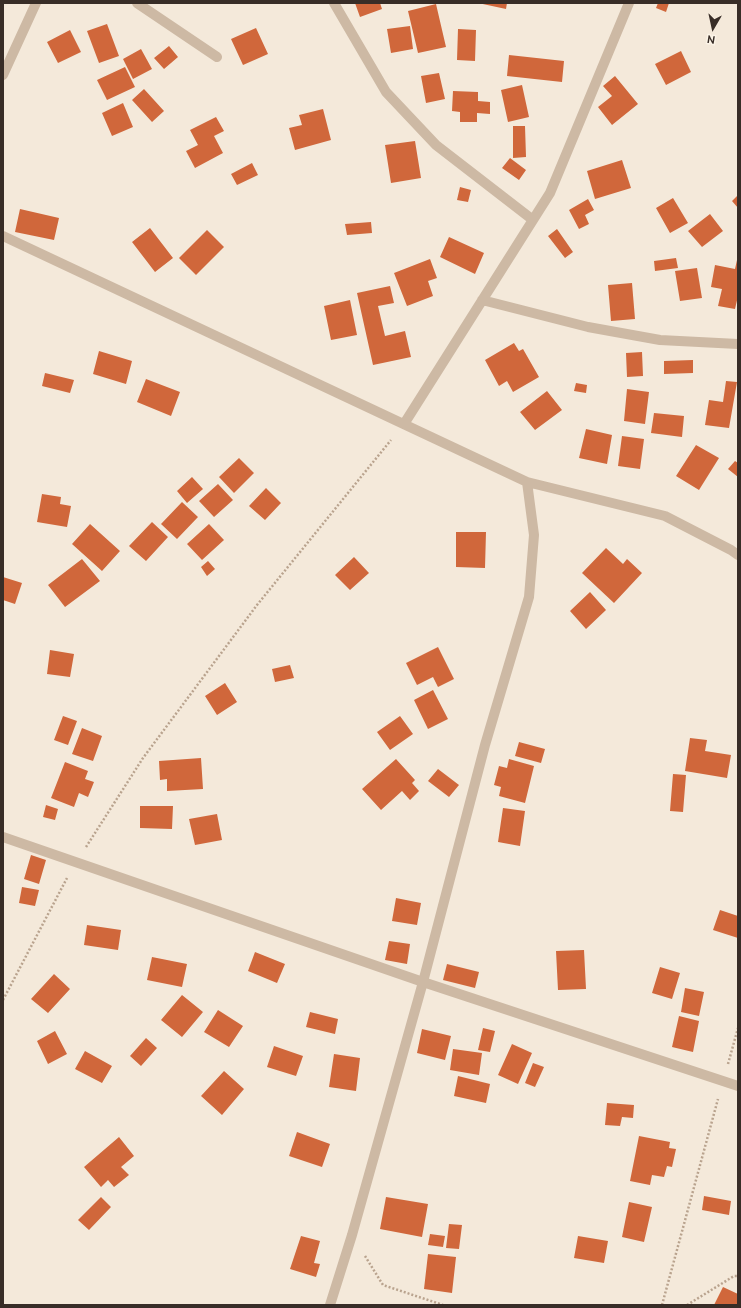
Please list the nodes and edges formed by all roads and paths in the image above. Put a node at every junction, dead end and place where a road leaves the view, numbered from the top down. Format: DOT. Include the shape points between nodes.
graph roads {
  1 [pos="36,3"];
  2 [pos="136,3"];
  3 [pos="334,3"];
  4 [pos="629,3"];
  5 [pos="217,57"];
  6 [pos="3,75"];
  7 [pos="533,220"];
  8 [pos="3,236"];
  9 [pos="482,300"];
  10 [pos="738,344"];
  11 [pos="404,424"];
  12 [pos="527,482"];
  13 [pos="738,555"];
  14 [pos="3,837"];
  15 [pos="76,863"];
  16 [pos="423,982"];
  17 [pos="3,1000"];
  18 [pos="738,1028"];
  19 [pos="723,1081"];
  20 [pos="738,1086"];
  21 [pos="352,1235"];
  22 [pos="738,1276"];
  23 [pos="330,1305"];
  24 [pos="443,1305"];
  25 [pos="662,1305"];
  26 [pos="687,1305"];
  1 -- 6 [label="street"];
  2 -- 5 [label="street"];
  3 -- 7 [label="street" via="386,92 436,145"];
  4 -- 7 [label="street" via="550,193"];
  7 -- 9 [label="street"];
  8 -- 11 [label="street"];
  9 -- 10 [label="street" via="588,327 660,340"];
  9 -- 11 [label="street"];
  11 -- 12 [label="street"];
  11 -- 15 [label="path" via="252,612 143,758"];
  12 -- 13 [label="street" via="666,516"];
  12 -- 16 [label="street" via="534,535 529,597 485,745"];
  14 -- 15 [label="street"];
  15 -- 16 [label="street"];
  15 -- 17 [label="path"];
  16 -- 19 [label="street"];
  16 -- 21 [label="street"];
  18 -- 19 [label="path"];
  19 -- 20 [label="street"];
  19 -- 25 [label="path"];
  21 -- 23 [label="street"];
  21 -- 24 [label="path" via="384,1285"];
  22 -- 26 [label="path"];
}
